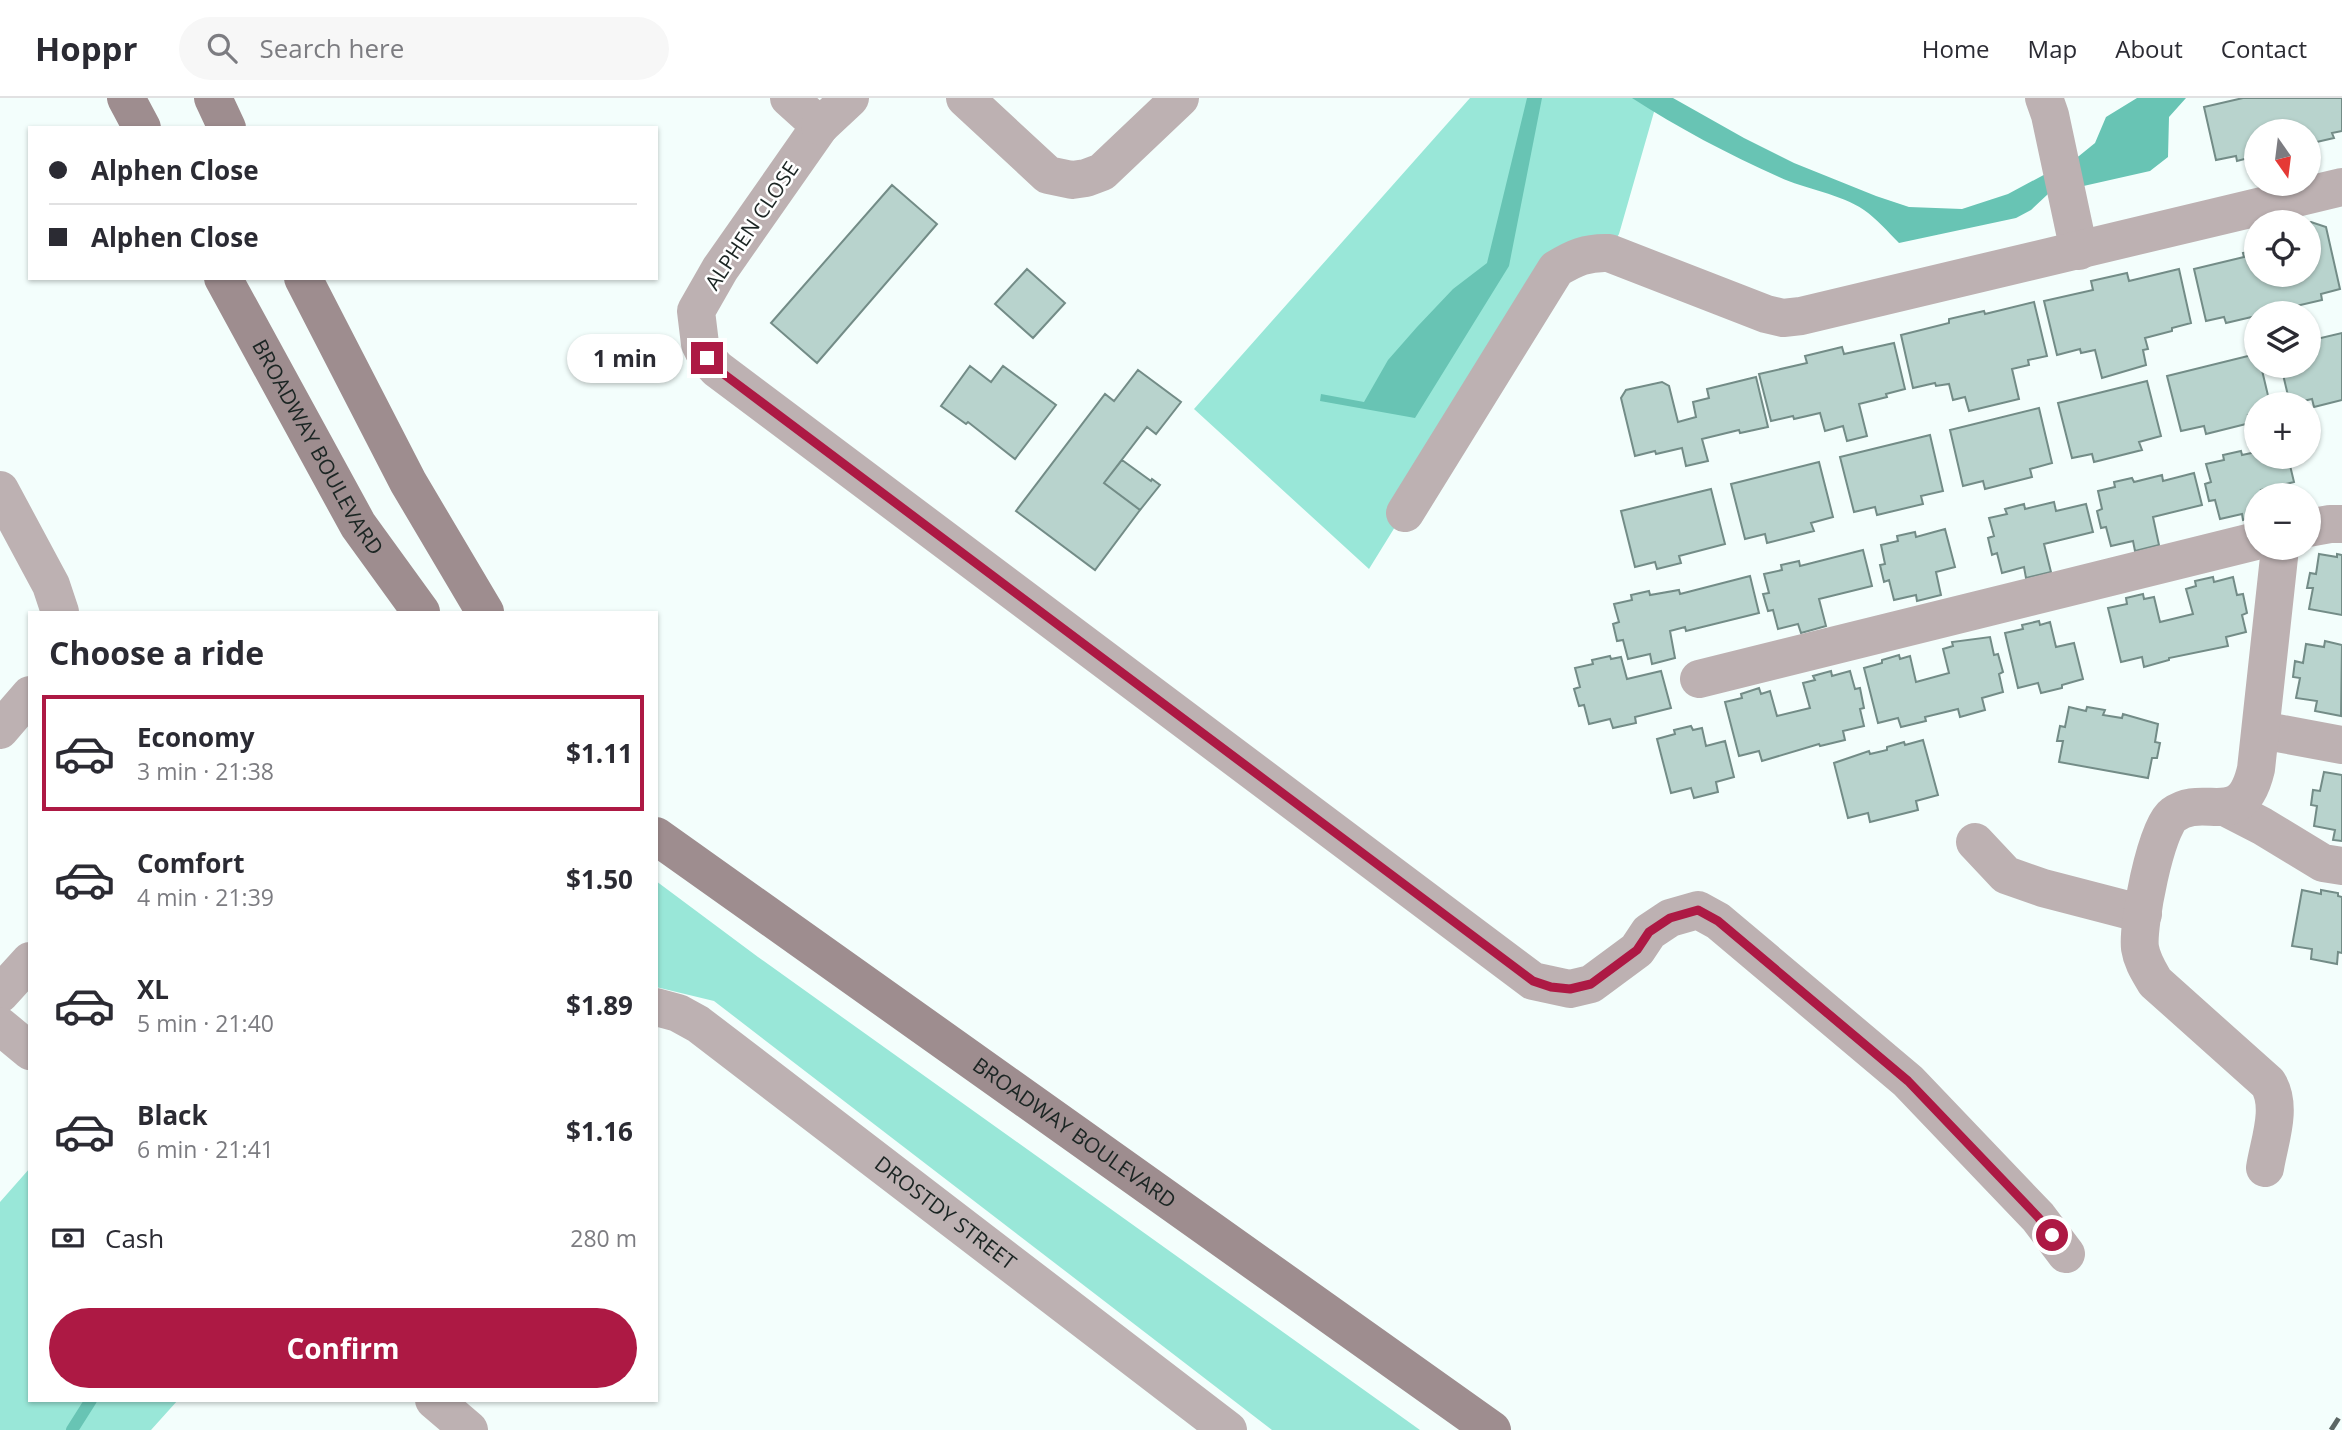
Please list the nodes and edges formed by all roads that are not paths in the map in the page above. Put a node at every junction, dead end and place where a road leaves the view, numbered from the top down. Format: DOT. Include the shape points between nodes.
graph roads {
  1 [pos="126,98"];
  2 [pos="213,98"];
  3 [pos="789,98"];
  4 [pos="850,98"];
  5 [pos="965,98"];
  6 [pos="1180,98"];
  7 [pos="2044,98"];
  8 [pos="141,126"];
  9 [pos="226,126"];
  10 [pos="820,127"];
  11 [pos="2342,187"];
  12 [pos="2079,251"];
  13 [pos="224,280"];
  14 [pos="304,280"];
  15 [pos="0,490"];
  16 [pos="1405,513"];
  17 [pos="2342,524"];
  18 [pos="2321,525"];
  19 [pos="2244,544"];
  20 [pos="2279,560"];
  21 [pos="60,611"];
  22 [pos="420,611"];
  23 [pos="484,611"];
  24 [pos="1699,679"];
  25 [pos="28,697"];
  26 [pos="0,730"];
  27 [pos="2261,730"];
  28 [pos="2342,745"];
  29 [pos="2227,808"];
  30 [pos="658,837"];
  31 [pos="1975,842"];
  32 [pos="2342,866"];
  33 [pos="2143,914"];
  34 [pos="28,963"];
  35 [pos="0,994"];
  36 [pos="658,1008"];
  37 [pos="0,1026"];
  38 [pos="28,1049"];
  39 [pos="2264,1168"];
  40 [pos="2066,1254"];
  41 [pos="437,1402"];
  42 [pos="469,1430"];
  43 [pos="1228,1430"];
  44 [pos="1492,1430"];
  1 -- 8 [label="main road"];
  2 -- 9 [label="main road"];
  3 -- 10 [label="street"];
  4 -- 10 [label="street, ALPHEN CLOSE"];
  5 -- 6 [label="street" via="1048,175 1072,180 1102,172"];
  7 -- 12 [label="street"];
  10 -- 40 [label="street, ALPHEN CLOSE" via="720,269 696,311 700,344 717,369 1533,981 1570,989 1591,984 1670,918 1698,910 1718,921 1908,1081 2038,1217"];
  11 -- 12 [label="street"];
  12 -- 16 [label="street" via="1783,317 1609,253 1573,258 1556,270"];
  13 -- 22 [label="main road, BROADWAY BOULEVARD" via="358,525"];
  14 -- 23 [label="main road" via="408,482"];
  15 -- 21 [label="street" via="51,585"];
  17 -- 18 [label="street"];
  19 -- 24 [label="street"];
  20 -- 27 [label="street"];
  25 -- 26 [label="street"];
  27 -- 28 [label="street"];
  27 -- 29 [label="street" via="2252,786"];
  29 -- 32 [label="street" via="2323,863"];
  29 -- 33 [label="street" via="2185,809 2165,825"];
  30 -- 44 [label="main road, BROADWAY BOULEVARD"];
  31 -- 33 [label="street" via="2006,875"];
  33 -- 39 [label="street" via="2140,945 2144,966 2155,982 2275,1093"];
  34 -- 35 [label="street"];
  36 -- 43 [label="street, DROSTDY STREET" via="698,1024"];
  37 -- 38 [label="street"];
  41 -- 42 [label="street"];
}
